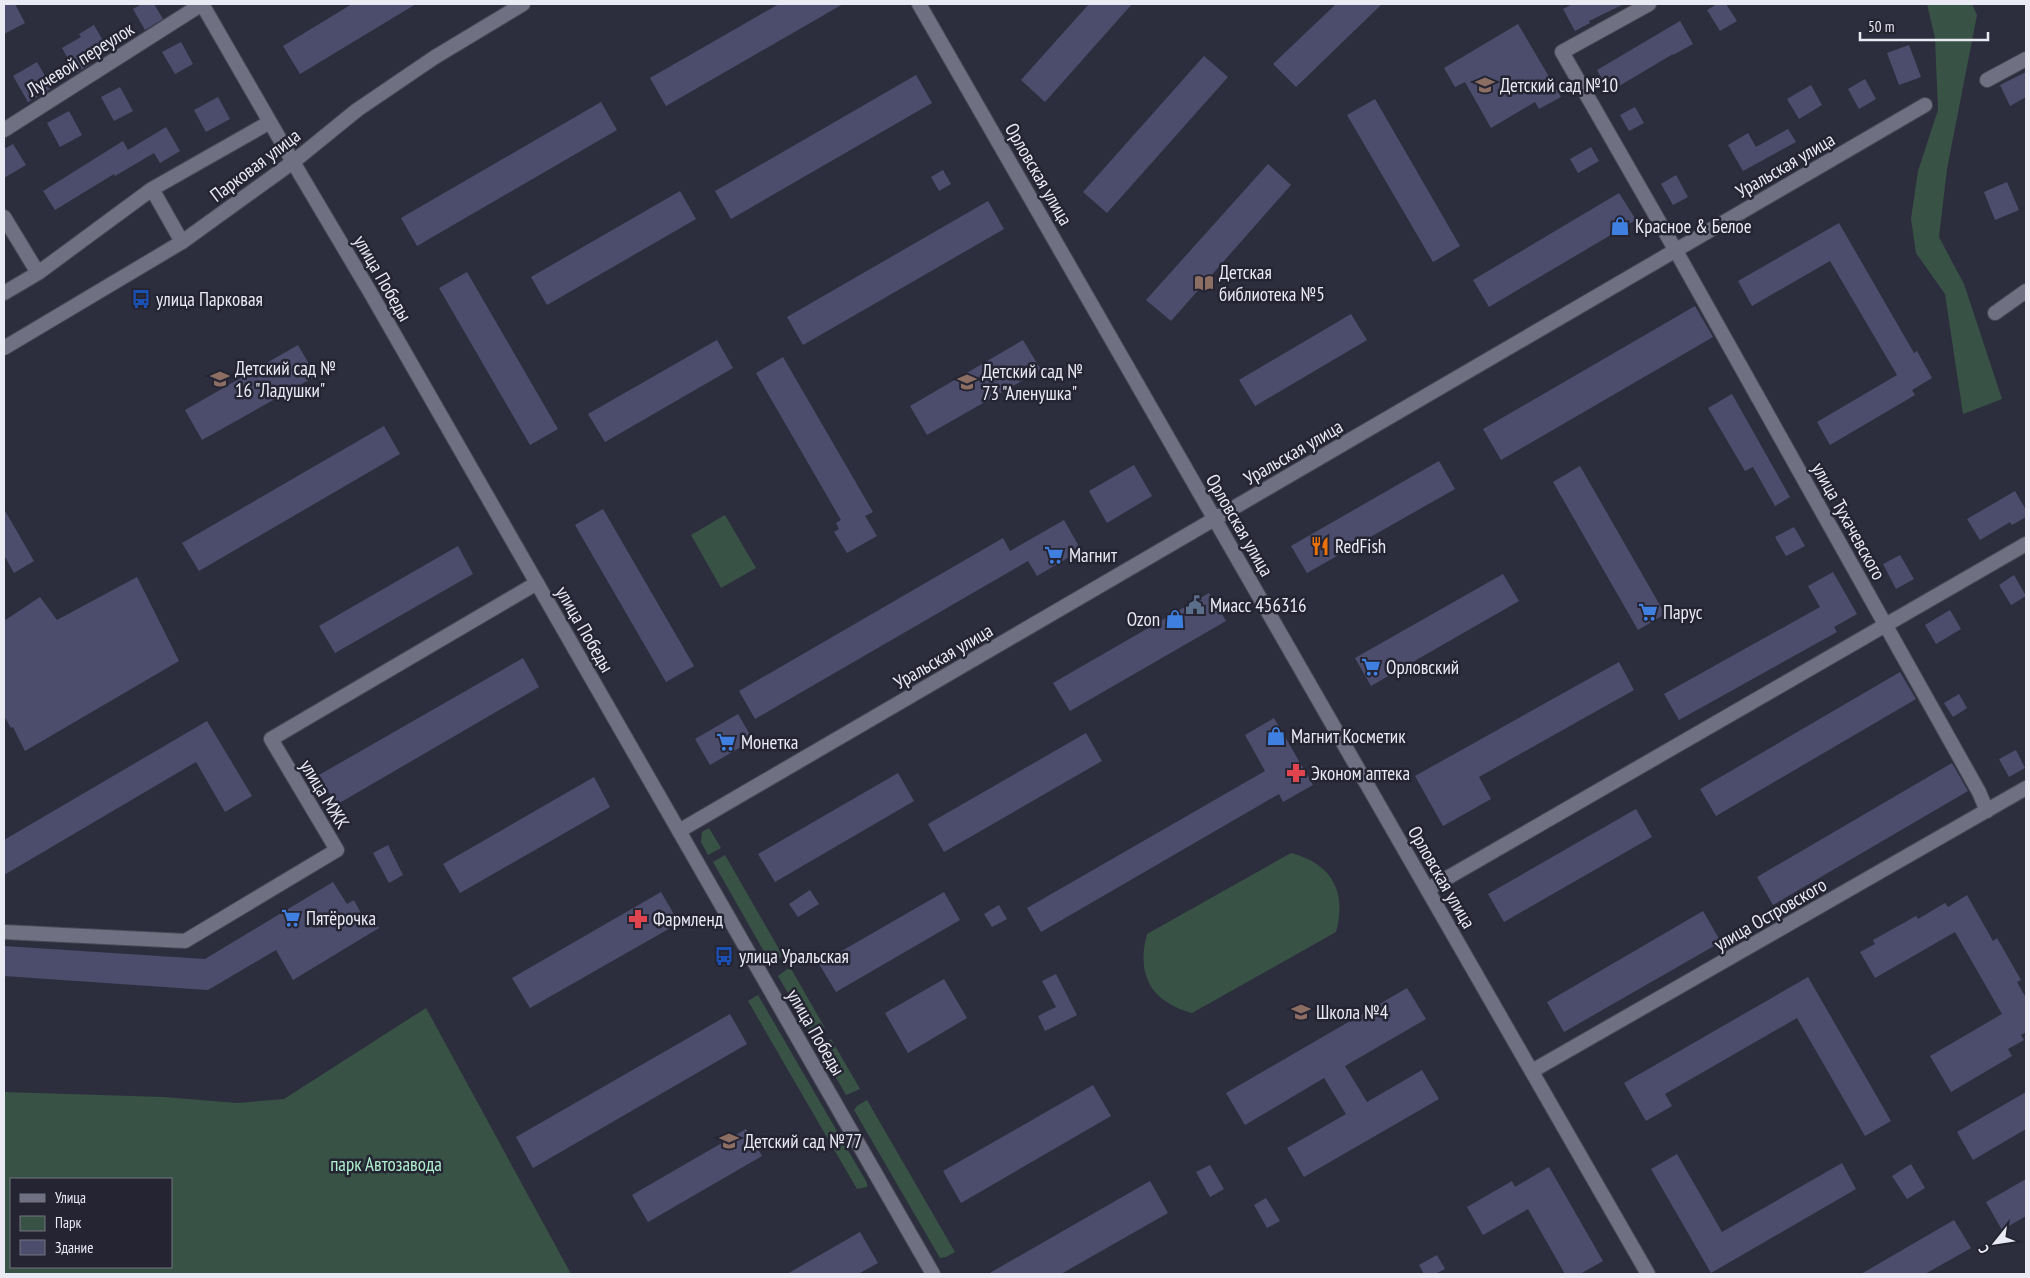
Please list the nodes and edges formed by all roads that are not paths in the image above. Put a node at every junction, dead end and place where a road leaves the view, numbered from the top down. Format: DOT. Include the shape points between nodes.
graph roads {
  1 [pos="202,4"];
  2 [pos="522,4"];
  3 [pos="919,4"];
  4 [pos="1649,4"];
  5 [pos="2026,59"];
  6 [pos="1988,80"];
  7 [pos="1926,105"];
  8 [pos="270,122"];
  9 [pos="4,130"];
  10 [pos="293,162"];
  11 [pos="152,189"];
  12 [pos="4,217"];
  13 [pos="182,242"];
  14 [pos="1676,251"];
  15 [pos="38,273"];
  16 [pos="2026,291"];
  17 [pos="4,293"];
  18 [pos="1995,313"];
  19 [pos="4,348"];
  20 [pos="1215,519"];
  21 [pos="2026,544"];
  22 [pos="537,584"];
  23 [pos="1885,625"];
  24 [pos="2026,788"];
  25 [pos="1987,810"];
  26 [pos="679,831"];
  27 [pos="1428,889"];
  28 [pos="4,932"];
  29 [pos="1532,1071"];
  30 [pos="933,1274"];
  31 [pos="1648,1274"];
  1 -- 8 [label="street, улица Победы"];
  1 -- 9 [label="street, Лучевой переулок"];
  2 -- 10 [label="street, Парковая улица" via="357,110"];
  3 -- 20 [label="street, Орловская улица"];
  4 -- 14 [label="street, улица Тухачевского" via="1562,52"];
  5 -- 6 [label="street"];
  7 -- 14 [label="street, Уральская улица"];
  8 -- 10 [label="street, улица Победы"];
  8 -- 11 [label="street"];
  10 -- 13 [label="street, Парковая улица"];
  10 -- 22 [label="street, улица Победы"];
  11 -- 13 [label="street"];
  11 -- 15 [label="street"];
  12 -- 15 [label="street"];
  13 -- 19 [label="street, Парковая улица"];
  14 -- 20 [label="street, Уральская улица"];
  14 -- 23 [label="street, улица Тухачевского"];
  15 -- 17 [label="street"];
  16 -- 18 [label="street"];
  20 -- 26 [label="street, Уральская улица"];
  20 -- 27 [label="street, Орловская улица"];
  21 -- 23 [label="street"];
  22 -- 26 [label="street, улица Победы"];
  22 -- 28 [label="street, улица МЖК" via="271,739 337,850 185,941"];
  23 -- 25 [label="street, улица Тухачевского"];
  23 -- 27 [label="street"];
  24 -- 25 [label="street, улица Островского"];
  25 -- 29 [label="street, улица Островского"];
  26 -- 30 [label="street, улица Победы"];
  27 -- 29 [label="street, Орловская улица"];
  29 -- 31 [label="street, Орловская улица"];
}
